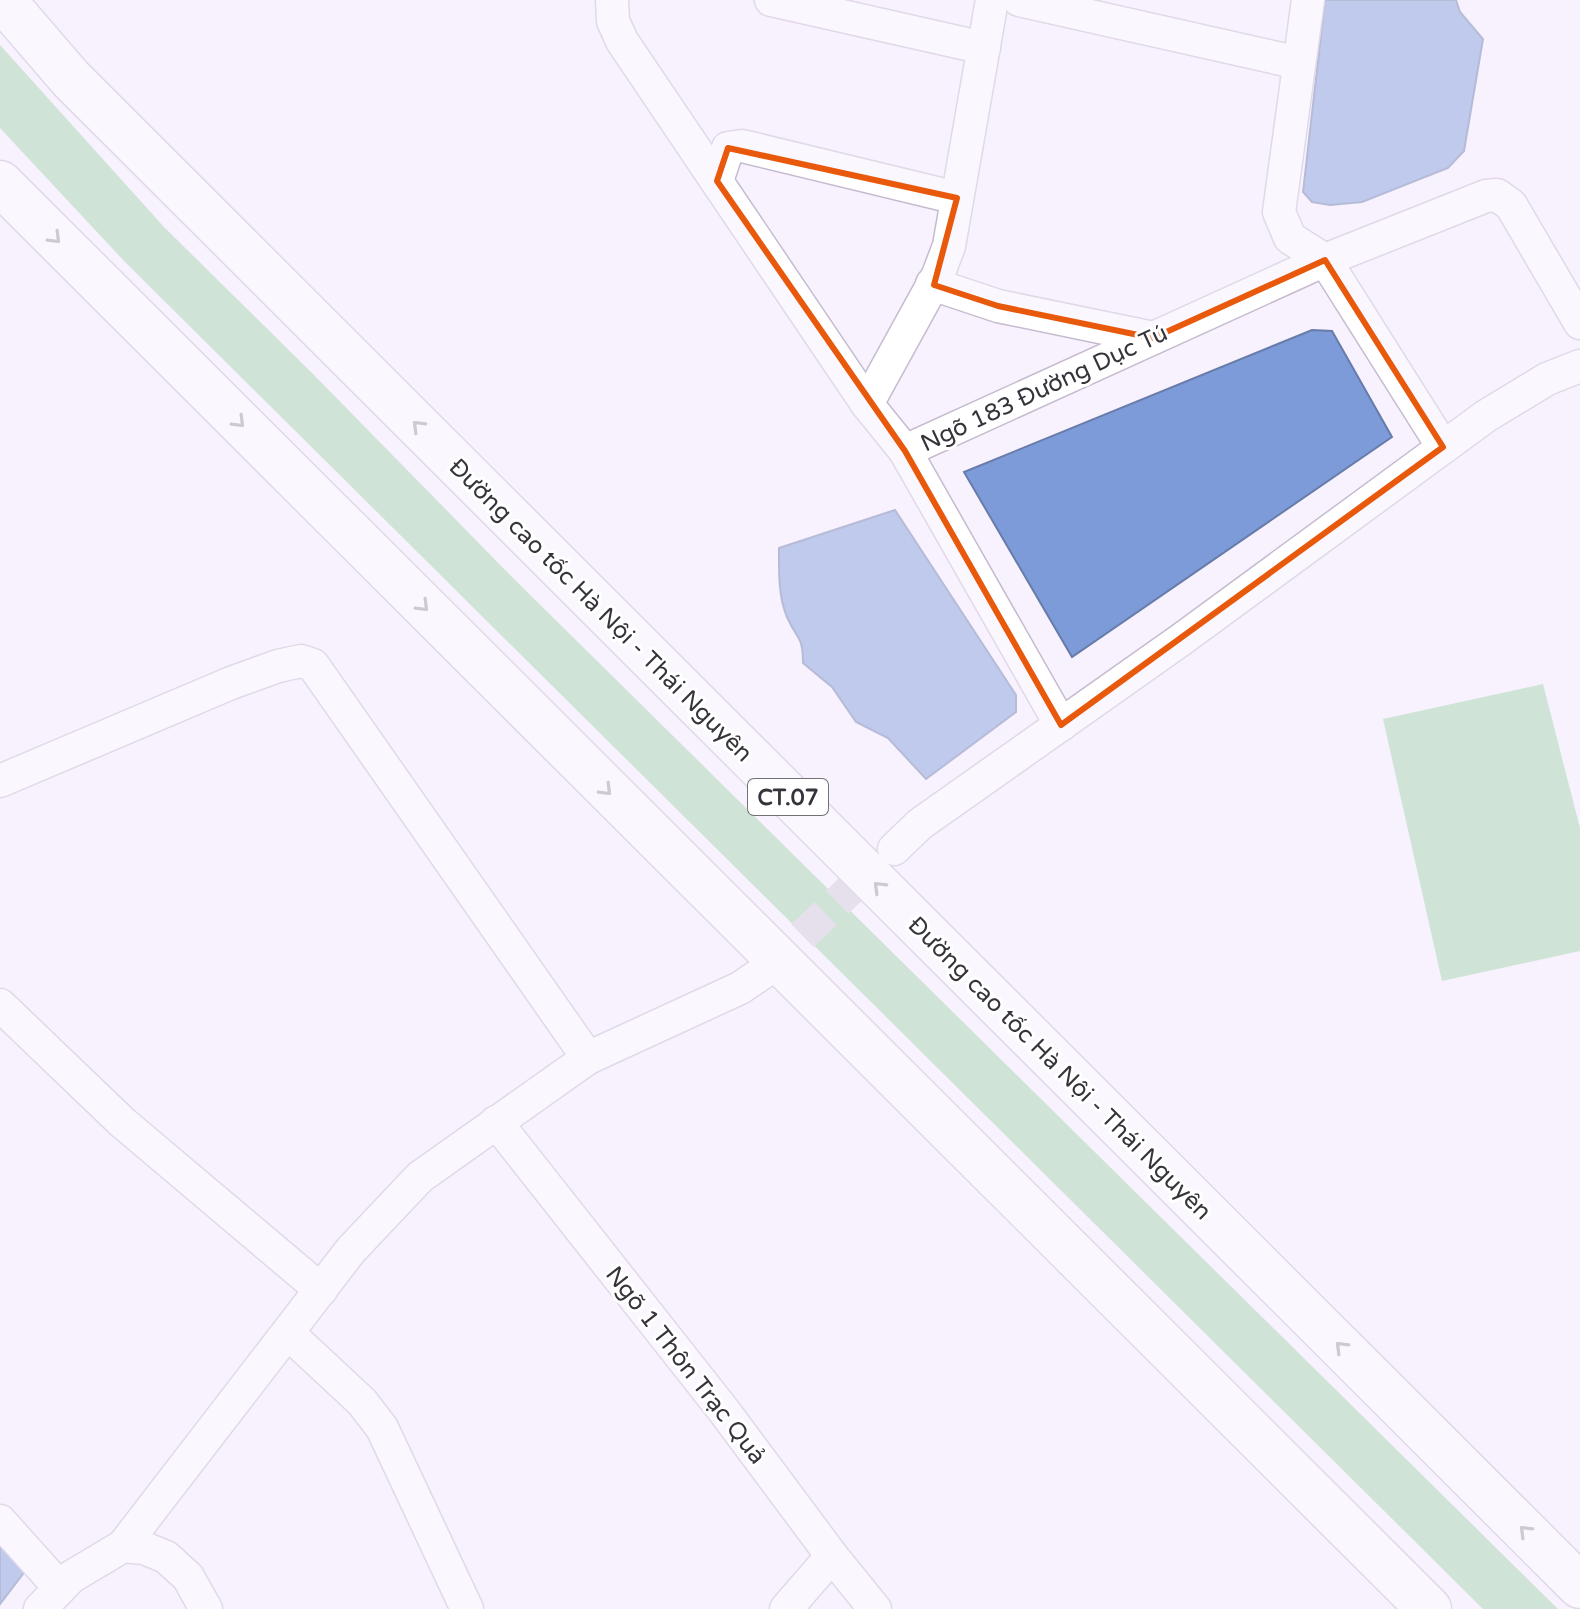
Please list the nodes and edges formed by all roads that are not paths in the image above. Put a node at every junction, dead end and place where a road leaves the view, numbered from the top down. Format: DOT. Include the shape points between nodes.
graph roads {
  1 [pos="3,0"];
  2 [pos="612,0"];
  3 [pos="771,0"];
  4 [pos="992,0"];
  5 [pos="1019,0"];
  6 [pos="1308,0"];
  7 [pos="984,48"];
  8 [pos="1299,63"];
  9 [pos="717,181"];
  10 [pos="0,183"];
  11 [pos="957,198"];
  12 [pos="1325,260"];
  13 [pos="932,284"];
  14 [pos="1580,323"];
  15 [pos="1153,338"];
  16 [pos="1580,366"];
  17 [pos="867,404"];
  18 [pos="1443,447"];
  19 [pos="905,451"];
  20 [pos="1061,725"];
  21 [pos="0,781"];
  22 [pos="894,849"];
  23 [pos="768,969"];
  24 [pos="0,1005"];
  25 [pos="588,1058"];
  26 [pos="496,1122"];
  27 [pos="321,1290"];
  28 [pos="288,1333"];
  29 [pos="0,1521"];
  30 [pos="123,1546"];
  31 [pos="832,1556"];
  32 [pos="1580,1586"];
  33 [pos="50,1598"];
  34 [pos="206,1609"];
  35 [pos="467,1609"];
  36 [pos="786,1609"];
  37 [pos="875,1609"];
  38 [pos="1429,1609"];
  32 -- 1 [label="highway, Đường cao tốc Hà Nội - Thái Nguyên / CT.07, one-way" via="71,79"];
  2 -- 9 [label="street, Ngõ 183 Đường Dục Tú" via="613,21 622,41"];
  3 -- 7 [label="street"];
  4 -- 7 [label="street"];
  5 -- 8 [label="street"];
  6 -- 8 [label="street"];
  7 -- 11 [label="street"];
  8 -- 12 [label="street" via="1279,212 1290,238"];
  9 -- 11 [label="street" via="728,148 742,146"];
  9 -- 17 [label="street, Ngõ 183 Đường Dục Tú"];
  10 -- 38 [label="highway, one-way"];
  11 -- 13 [label="street" via="949,246"];
  12 -- 14 [label="street, Ngõ 183 Đường Dục Tú" via="1497,195 1511,205"];
  12 -- 15 [label="street, Ngõ 183 Đường Dục Tú"];
  12 -- 18 [label="street"];
  13 -- 15 [label="street" via="998,306"];
  13 -- 17 [label="street"];
  15 -- 19 [label="street, Ngõ 183 Đường Dục Tú"];
  16 -- 18 [label="street" via="1547,379"];
  17 -- 19 [label="street, Ngõ 183 Đường Dục Tú"];
  18 -- 20 [label="street"];
  19 -- 20 [label="street"];
  20 -- 22 [label="street" via="920,824"];
  21 -- 25 [label="street" via="231,683 301,661 313,665"];
  23 -- 25 [label="street" via="740,988"];
  24 -- 27 [label="street" via="122,1122"];
  25 -- 26 [label="street"];
  26 -- 27 [label="street" via="420,1177"];
  26 -- 31 [label="street, Ngõ 1 Thôn Trạc Quả"];
  27 -- 28 [label="street"];
  28 -- 30 [label="street"];
  28 -- 35 [label="street" via="362,1402 382,1428"];
  29 -- 33 [label="street"];
  30 -- 33 [label="street" via="71,1577"];
  30 -- 34 [label="street" via="166,1557 188,1577"];
  31 -- 36 [label="street"];
  31 -- 37 [label="street, Ngõ 1 Thôn Trạc Quả"];
}
